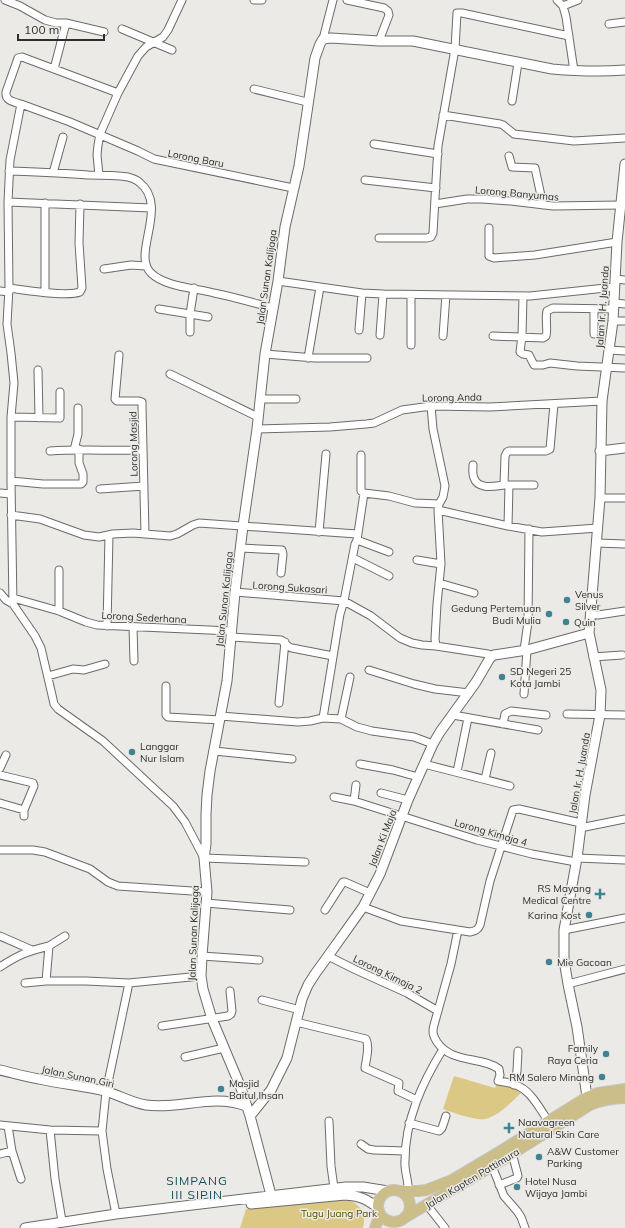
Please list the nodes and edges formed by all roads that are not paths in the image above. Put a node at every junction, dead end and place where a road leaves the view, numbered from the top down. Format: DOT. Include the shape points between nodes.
graph roads {
  1 [pos="5,0"];
  2 [pos="182,0"];
  3 [pos="254,0"];
  4 [pos="262,0"];
  5 [pos="333,0"];
  6 [pos="347,0"];
  7 [pos="557,0"];
  8 [pos="578,0"];
  9 [pos="563,6"];
  10 [pos="625,22"];
  11 [pos="66,23"];
  12 [pos="609,24"];
  13 [pos="122,29"];
  14 [pos="104,32"];
  15 [pos="568,36"];
  16 [pos="323,40"];
  17 [pos="380,40"];
  18 [pos="154,42"];
  19 [pos="455,49"];
  20 [pos="172,50"];
  21 [pos="518,63"];
  22 [pos="54,68"];
  23 [pos="625,70"];
  24 [pos="574,71"];
  25 [pos="254,89"];
  26 [pos="118,93"];
  27 [pos="512,100"];
  28 [pos="308,102"];
  29 [pos="21,104"];
  30 [pos="443,115"];
  31 [pos="100,134"];
  32 [pos="63,137"];
  33 [pos="625,138"];
  34 [pos="374,144"];
  35 [pos="438,154"];
  36 [pos="509,156"];
  37 [pos="625,164"];
  38 [pos="9,171"];
  39 [pos="53,172"];
  40 [pos="99,175"];
  41 [pos="365,180"];
  42 [pos="293,188"];
  43 [pos="436,188"];
  44 [pos="8,202"];
  45 [pos="45,203"];
  46 [pos="80,204"];
  47 [pos="435,204"];
  48 [pos="544,205"];
  49 [pos="621,205"];
  50 [pos="152,208"];
  51 [pos="0,215"];
  52 [pos="8,215"];
  53 [pos="622,216"];
  54 [pos="489,228"];
  55 [pos="378,238"];
  56 [pos="618,242"];
  57 [pos="146,266"];
  58 [pos="104,269"];
  59 [pos="625,280"];
  60 [pos="278,281"];
  61 [pos="615,283"];
  62 [pos="320,287"];
  63 [pos="194,288"];
  64 [pos="9,290"];
  65 [pos="0,291"];
  66 [pos="45,292"];
  67 [pos="362,293"];
  68 [pos="383,294"];
  69 [pos="411,294"];
  70 [pos="446,295"];
  71 [pos="523,296"];
  72 [pos="625,304"];
  73 [pos="614,306"];
  74 [pos="273,308"];
  75 [pos="159,309"];
  76 [pos="594,309"];
  77 [pos="190,314"];
  78 [pos="208,317"];
  79 [pos="613,321"];
  80 [pos="625,321"];
  81 [pos="359,330"];
  82 [pos="190,332"];
  83 [pos="594,334"];
  84 [pos="380,335"];
  85 [pos="443,336"];
  86 [pos="493,336"];
  87 [pos="522,336"];
  88 [pos="411,345"];
  89 [pos="610,350"];
  90 [pos="625,351"];
  91 [pos="265,354"];
  92 [pos="119,355"];
  93 [pos="308,358"];
  94 [pos="366,358"];
  95 [pos="606,368"];
  96 [pos="625,368"];
  97 [pos="38,370"];
  98 [pos="170,374"];
  99 [pos="60,392"];
  100 [pos="260,399"];
  101 [pos="296,399"];
  102 [pos="602,401"];
  103 [pos="554,404"];
  104 [pos="431,406"];
  105 [pos="78,408"];
  106 [pos="11,417"];
  107 [pos="258,417"];
  108 [pos="39,418"];
  109 [pos="257,429"];
  110 [pos="625,448"];
  111 [pos="76,449"];
  112 [pos="143,450"];
  113 [pos="50,451"];
  114 [pos="600,451"];
  115 [pos="326,454"];
  116 [pos="360,455"];
  117 [pos="473,465"];
  118 [pos="11,481"];
  119 [pos="507,485"];
  120 [pos="534,485"];
  121 [pos="144,486"];
  122 [pos="100,489"];
  123 [pos="0,493"];
  124 [pos="364,493"];
  125 [pos="11,494"];
  126 [pos="600,498"];
  127 [pos="625,498"];
  128 [pos="439,507"];
  129 [pos="11,515"];
  130 [pos="243,526"];
  131 [pos="508,526"];
  132 [pos="598,528"];
  133 [pos="529,530"];
  134 [pos="319,532"];
  135 [pos="145,534"];
  136 [pos="109,535"];
  137 [pos="357,537"];
  138 [pos="596,543"];
  139 [pos="625,544"];
  140 [pos="240,548"];
  141 [pos="389,552"];
  142 [pos="352,558"];
  143 [pos="417,560"];
  144 [pos="441,564"];
  145 [pos="59,570"];
  146 [pos="281,573"];
  147 [pos="389,576"];
  148 [pos="439,583"];
  149 [pos="235,592"];
  150 [pos="0,593"];
  151 [pos="474,593"];
  152 [pos="8,599"];
  153 [pos="344,601"];
  154 [pos="59,611"];
  155 [pos="625,611"];
  156 [pos="590,614"];
  157 [pos="107,626"];
  158 [pos="132,627"];
  159 [pos="589,633"];
  160 [pos="231,634"];
  161 [pos="285,642"];
  162 [pos="436,646"];
  163 [pos="525,650"];
  164 [pos="622,655"];
  165 [pos="333,656"];
  166 [pos="492,656"];
  167 [pos="593,657"];
  168 [pos="134,661"];
  169 [pos="105,664"];
  170 [pos="369,670"];
  171 [pos="48,676"];
  172 [pos="350,677"];
  173 [pos="166,686"];
  174 [pos="469,692"];
  175 [pos="524,694"];
  176 [pos="279,703"];
  177 [pos="567,714"];
  178 [pos="453,715"];
  179 [pos="546,715"];
  180 [pos="600,715"];
  181 [pos="625,715"];
  182 [pos="220,718"];
  183 [pos="323,718"];
  184 [pos="468,718"];
  185 [pos="341,719"];
  186 [pos="503,724"];
  187 [pos="538,730"];
  188 [pos="433,744"];
  189 [pos="214,751"];
  190 [pos="491,754"];
  191 [pos="6,755"];
  192 [pos="292,759"];
  193 [pos="360,764"];
  194 [pos="424,764"];
  195 [pos="0,768"];
  196 [pos="457,772"];
  197 [pos="0,775"];
  198 [pos="418,777"];
  199 [pos="485,780"];
  200 [pos="356,785"];
  201 [pos="510,786"];
  202 [pos="382,793"];
  203 [pos="334,797"];
  204 [pos="408,800"];
  205 [pos="354,801"];
  206 [pos="0,803"];
  207 [pos="401,816"];
  208 [pos="625,819"];
  209 [pos="581,825"];
  210 [pos="501,846"];
  211 [pos="0,850"];
  212 [pos="204,858"];
  213 [pos="576,860"];
  214 [pos="625,860"];
  215 [pos="305,862"];
  216 [pos="207,892"];
  217 [pos="370,893"];
  218 [pos="206,903"];
  219 [pos="363,906"];
  220 [pos="290,910"];
  221 [pos="324,910"];
  222 [pos="625,918"];
  223 [pos="458,930"];
  224 [pos="564,930"];
  225 [pos="0,936"];
  226 [pos="65,936"];
  227 [pos="49,946"];
  228 [pos="32,950"];
  229 [pos="202,956"];
  230 [pos="328,956"];
  231 [pos="259,960"];
  232 [pos="0,967"];
  233 [pos="625,969"];
  234 [pos="201,976"];
  235 [pos="46,981"];
  236 [pos="25,982"];
  237 [pos="130,983"];
  238 [pos="568,984"];
  239 [pos="230,991"];
  240 [pos="262,1000"];
  241 [pos="300,1010"];
  242 [pos="438,1011"];
  243 [pos="212,1019"];
  244 [pos="296,1022"];
  245 [pos="162,1026"];
  246 [pos="224,1048"];
  247 [pos="443,1049"];
  248 [pos="518,1051"];
  249 [pos="185,1057"];
  250 [pos="0,1070"];
  251 [pos="514,1085"];
  252 [pos="625,1089"];
  253 [pos="106,1092"];
  254 [pos="625,1098"];
  255 [pos="417,1100"];
  256 [pos="589,1101"];
  257 [pos="246,1106"];
  258 [pos="250,1116"];
  259 [pos="446,1116"];
  260 [pos="548,1120"];
  261 [pos="329,1121"];
  262 [pos="409,1122"];
  263 [pos="4,1126"];
  264 [pos="50,1130"];
  265 [pos="102,1131"];
  266 [pos="361,1144"];
  267 [pos="12,1151"];
  268 [pos="405,1151"];
  269 [pos="0,1154"];
  270 [pos="505,1155"];
  271 [pos="492,1166"];
  272 [pos="21,1179"];
  273 [pos="499,1185"];
  274 [pos="334,1188"];
  275 [pos="398,1191"];
  276 [pos="271,1196"];
  277 [pos="427,1205"];
  278 [pos="379,1211"];
  279 [pos="116,1214"];
  280 [pos="401,1220"];
  281 [pos="62,1221"];
  282 [pos="25,1228"];
  283 [pos="55,1228"];
  284 [pos="375,1228"];
  285 [pos="389,1228"];
  286 [pos="445,1228"];
  287 [pos="525,1228"];
  1 -- 11 [label="street" via="46,20"];
  2 -- 18 [label="street" via="168,30 163,37"];
  3 -- 4 [label="street"];
  5 -- 16 [label="street, Jalan Sunan Kalijaga"];
  6 -- 17 [label="street" via="388,11 389,15"];
  7 -- 9 [label="street"];
  8 -- 9 [label="street"];
  9 -- 15 [label="street"];
  10 -- 12 [label="street"];
  11 -- 14 [label="street"];
  11 -- 22 [label="street"];
  13 -- 18 [label="street"];
  15 -- 19 [label="street" via="457,13"];
  15 -- 24 [label="street"];
  16 -- 17 [label="street"];
  16 -- 28 [label="street, Jalan Sunan Kalijaga" via="315,58"];
  17 -- 19 [label="street" via="413,41"];
  18 -- 20 [label="street"];
  18 -- 26 [label="street" via="138,56"];
  19 -- 21 [label="street"];
  19 -- 30 [label="street"];
  21 -- 24 [label="street"];
  21 -- 27 [label="street"];
  22 -- 26 [label="street"];
  22 -- 29 [label="street, Lorong Baru" via="22,57 18,58 6,95 9,100"];
  23 -- 24 [label="street"];
  25 -- 28 [label="street"];
  26 -- 31 [label="street"];
  28 -- 42 [label="street, Jalan Sunan Kalijaga" via="299,166"];
  29 -- 31 [label="street, Lorong Baru"];
  29 -- 38 [label="street"];
  30 -- 33 [label="street" via="500,124 514,134 574,141"];
  30 -- 35 [label="street"];
  31 -- 40 [label="street" via="97,156"];
  31 -- 42 [label="street, Lorong Baru" via="154,160"];
  32 -- 39 [label="street"];
  34 -- 35 [label="street"];
  35 -- 43 [label="street"];
  36 -- 48 [label="street" via="512,168 536,169"];
  37 -- 49 [label="street, Jalan Ir. H. Juanda"];
  38 -- 39 [label="street"];
  38 -- 44 [label="street"];
  39 -- 40 [label="street"];
  40 -- 50 [label="street" via="136,180 148,192"];
  41 -- 43 [label="street"];
  42 -- 60 [label="street, Jalan Sunan Kalijaga"];
  43 -- 47 [label="street"];
  44 -- 45 [label="street"];
  44 -- 52 [label="street"];
  45 -- 46 [label="street"];
  45 -- 66 [label="street"];
  46 -- 50 [label="street"];
  46 -- 66 [label="street" via="81,291 78,294"];
  47 -- 48 [label="street, Lorong Banyumas" via="482,198"];
  47 -- 55 [label="street" via="431,237"];
  48 -- 49 [label="street, Lorong Banyumas"];
  49 -- 53 [label="street, Jalan Ir. H. Juanda"];
  50 -- 57 [label="street" via="150,231 145,246"];
  51 -- 52 [label="street"];
  52 -- 64 [label="street"];
  53 -- 56 [label="street, Jalan Ir. H. Juanda"];
  54 -- 56 [label="street" via="489,256 494,258 535,255"];
  56 -- 61 [label="street, Jalan Ir. H. Juanda"];
  57 -- 58 [label="street" via="131,265"];
  57 -- 63 [label="street" via="158,279"];
  59 -- 61 [label="street"];
  60 -- 62 [label="street"];
  60 -- 74 [label="street, Jalan Sunan Kalijaga"];
  61 -- 71 [label="street"];
  61 -- 73 [label="street, Jalan Ir. H. Juanda"];
  62 -- 67 [label="street"];
  62 -- 93 [label="street"];
  63 -- 74 [label="street"];
  63 -- 77 [label="street"];
  64 -- 65 [label="street"];
  64 -- 66 [label="street"];
  64 -- 106 [label="street" via="7,324 14,383"];
  67 -- 68 [label="street"];
  67 -- 81 [label="street"];
  68 -- 69 [label="street"];
  68 -- 84 [label="street"];
  69 -- 70 [label="street"];
  69 -- 88 [label="street"];
  70 -- 71 [label="street"];
  70 -- 85 [label="street"];
  71 -- 87 [label="street"];
  72 -- 73 [label="street"];
  73 -- 76 [label="street"];
  73 -- 79 [label="street, Jalan Ir. H. Juanda"];
  74 -- 91 [label="street, Jalan Sunan Kalijaga"];
  75 -- 77 [label="street"];
  76 -- 83 [label="street"];
  76 -- 87 [label="street" via="550,309 546,316 546,335 542,338"];
  77 -- 78 [label="street"];
  77 -- 82 [label="street"];
  79 -- 80 [label="street"];
  79 -- 89 [label="street, Jalan Ir. H. Juanda"];
  86 -- 87 [label="street"];
  87 -- 95 [label="street" via="520,352 529,355 534,365 550,363"];
  89 -- 90 [label="street"];
  89 -- 95 [label="street, Jalan Ir. H. Juanda"];
  91 -- 93 [label="street"];
  91 -- 100 [label="street, Jalan Sunan Kalijaga"];
  92 -- 112 [label="street, Lorong Masjid" via="115,399 142,402"];
  93 -- 94 [label="street"];
  95 -- 96 [label="street"];
  95 -- 102 [label="street, Jalan Ir. H. Juanda"];
  97 -- 108 [label="street"];
  98 -- 107 [label="street"];
  99 -- 108 [label="street" via="60,418"];
  100 -- 101 [label="street"];
  100 -- 107 [label="street, Jalan Sunan Kalijaga"];
  102 -- 103 [label="street, Lorong Anda"];
  102 -- 114 [label="street, Jalan Ir. H. Juanda"];
  103 -- 104 [label="street, Lorong Anda"];
  103 -- 119 [label="street" via="550,449 507,452"];
  104 -- 109 [label="street, Lorong Anda" via="402,410 366,424"];
  104 -- 128 [label="street" via="445,486"];
  105 -- 111 [label="street"];
  106 -- 108 [label="street"];
  106 -- 118 [label="street"];
  107 -- 109 [label="street, Jalan Sunan Kalijaga"];
  109 -- 130 [label="street, Jalan Sunan Kalijaga"];
  110 -- 114 [label="street"];
  111 -- 112 [label="street"];
  111 -- 113 [label="street"];
  111 -- 118 [label="street" via="83,474 82,484"];
  112 -- 121 [label="street, Lorong Masjid"];
  114 -- 126 [label="street, Jalan Ir. H. Juanda"];
  115 -- 134 [label="street"];
  116 -- 124 [label="street" via="361,489"];
  117 -- 119 [label="street" via="473,478 478,483 485,486"];
  118 -- 125 [label="street"];
  119 -- 120 [label="street"];
  119 -- 131 [label="street"];
  121 -- 122 [label="street"];
  121 -- 135 [label="street, Lorong Masjid"];
  123 -- 125 [label="street"];
  124 -- 128 [label="street"];
  124 -- 137 [label="street"];
  125 -- 129 [label="street"];
  126 -- 127 [label="street"];
  126 -- 132 [label="street, Jalan Ir. H. Juanda"];
  128 -- 131 [label="street"];
  128 -- 144 [label="street"];
  129 -- 136 [label="street" via="40,519 93,537"];
  129 -- 152 [label="street"];
  130 -- 134 [label="street"];
  130 -- 135 [label="street" via="199,523 170,536"];
  130 -- 140 [label="street, Jalan Sunan Kalijaga"];
  131 -- 133 [label="street"];
  132 -- 133 [label="street" via="542,532"];
  132 -- 138 [label="street, Jalan Ir. H. Juanda"];
  133 -- 163 [label="street" via="528,622"];
  134 -- 137 [label="street"];
  135 -- 136 [label="street"];
  136 -- 157 [label="street"];
  137 -- 141 [label="street"];
  137 -- 142 [label="street"];
  138 -- 139 [label="street"];
  138 -- 156 [label="street, Jalan Ir. H. Juanda"];
  140 -- 146 [label="street" via="282,550"];
  140 -- 149 [label="street, Jalan Sunan Kalijaga"];
  142 -- 147 [label="street"];
  142 -- 153 [label="street"];
  143 -- 144 [label="street"];
  144 -- 148 [label="street"];
  145 -- 154 [label="street"];
  148 -- 151 [label="street"];
  148 -- 162 [label="street"];
  149 -- 153 [label="street, Lorong Sukasari"];
  149 -- 160 [label="street, Jalan Sunan Kalijaga"];
  150 -- 152 [label="street"];
  152 -- 154 [label="street, Lorong Sederhana"];
  152 -- 171 [label="street" via="35,636"];
  153 -- 162 [label="street" via="372,616 400,638 412,643"];
  153 -- 165 [label="street"];
  154 -- 157 [label="street, Lorong Sederhana" via="86,622"];
  155 -- 156 [label="street"];
  156 -- 159 [label="street, Jalan Ir. H. Juanda"];
  157 -- 158 [label="street, Lorong Sederhana"];
  158 -- 160 [label="street, Lorong Sederhana"];
  158 -- 168 [label="street"];
  159 -- 163 [label="street"];
  159 -- 167 [label="street, Jalan Ir. H. Juanda"];
  160 -- 161 [label="street, Lorong Sederhana"];
  160 -- 182 [label="street, Jalan Sunan Kalijaga" via="227,681"];
  161 -- 165 [label="street, Lorong Sederhana" via="292,648"];
  161 -- 176 [label="street"];
  162 -- 166 [label="street"];
  163 -- 166 [label="street"];
  163 -- 175 [label="street"];
  164 -- 167 [label="street"];
  165 -- 183 [label="street"];
  166 -- 174 [label="street, Jalan Ki Maja"];
  167 -- 180 [label="street, Jalan Ir. H. Juanda" via="601,690"];
  169 -- 171 [label="street"];
  170 -- 174 [label="street" via="435,689"];
  171 -- 212 [label="street" via="54,704 58,709 103,741 173,806 185,822"];
  172 -- 185 [label="street"];
  173 -- 182 [label="street" via="168,717"];
  174 -- 178 [label="street, Jalan Ki Maja"];
  177 -- 180 [label="street"];
  178 -- 184 [label="street"];
  178 -- 188 [label="street, Jalan Ki Maja"];
  179 -- 186 [label="street" via="511,711 505,714"];
  180 -- 181 [label="street"];
  180 -- 209 [label="street, Jalan Ir. H. Juanda"];
  182 -- 183 [label="street" via="298,722"];
  182 -- 189 [label="street, Jalan Sunan Kalijaga"];
  183 -- 185 [label="street"];
  184 -- 186 [label="street"];
  184 -- 196 [label="street"];
  185 -- 188 [label="street" via="357,728"];
  186 -- 187 [label="street"];
  188 -- 194 [label="street, Jalan Ki Maja"];
  189 -- 192 [label="street"];
  189 -- 212 [label="street, Jalan Sunan Kalijaga" via="207,795"];
  190 -- 199 [label="street"];
  191 -- 195 [label="street"];
  193 -- 198 [label="street"];
  194 -- 196 [label="street"];
  194 -- 198 [label="street, Jalan Ki Maja"];
  196 -- 199 [label="street"];
  197 -- 206 [label="street" via="30,781 34,786 24,813"];
  198 -- 204 [label="street, Jalan Ki Maja"];
  199 -- 201 [label="street"];
  200 -- 205 [label="street"];
  202 -- 204 [label="street"];
  203 -- 205 [label="street, Lorong Kimaja 4"];
  204 -- 207 [label="street, Jalan Ki Maja"];
  205 -- 207 [label="street, Lorong Kimaja 4"];
  207 -- 210 [label="street, Lorong Kimaja 4"];
  207 -- 217 [label="street, Jalan Ki Maja" via="380,874"];
  208 -- 209 [label="street"];
  209 -- 210 [label="street" via="514,809"];
  209 -- 213 [label="street, Jalan Ir. H. Juanda"];
  210 -- 213 [label="street, Lorong Kimaja 4" via="532,854"];
  210 -- 223 [label="street" via="478,929 470,932"];
  211 -- 216 [label="street" via="45,852 90,869 118,886"];
  212 -- 215 [label="street"];
  212 -- 216 [label="street, Jalan Sunan Kalijaga"];
  213 -- 214 [label="street, Lorong Kimaja 4"];
  213 -- 224 [label="street, Jalan Ir. H. Juanda"];
  216 -- 218 [label="street, Jalan Sunan Kalijaga"];
  217 -- 219 [label="street, Jalan Ki Maja"];
  217 -- 221 [label="street" via="343,882"];
  218 -- 220 [label="street"];
  218 -- 229 [label="street, Jalan Sunan Kalijaga"];
  219 -- 223 [label="street" via="401,921"];
  219 -- 230 [label="street, Jalan Ki Maja"];
  222 -- 224 [label="street"];
  223 -- 242 [label="street"];
  224 -- 238 [label="street, Jalan Ir. H. Juanda" via="564,960"];
  225 -- 228 [label="street"];
  226 -- 227 [label="street"];
  227 -- 228 [label="street"];
  227 -- 235 [label="street"];
  228 -- 232 [label="street" via="20,954"];
  229 -- 231 [label="street"];
  229 -- 234 [label="street, Jalan Sunan Kalijaga"];
  230 -- 241 [label="street, Jalan Ki Maja" via="308,985"];
  230 -- 242 [label="street, Lorong Kimaja 2" via="407,993"];
  233 -- 238 [label="street"];
  234 -- 237 [label="street"];
  234 -- 243 [label="street, Jalan Sunan Kalijaga"];
  235 -- 236 [label="street"];
  235 -- 237 [label="street"];
  237 -- 253 [label="street"];
  238 -- 256 [label="street, Jalan Ir. H. Juanda"];
  239 -- 243 [label="street" via="231,1014"];
  240 -- 241 [label="street"];
  241 -- 244 [label="street, Jalan Ki Maja"];
  242 -- 247 [label="street" via="432,1030 433,1036"];
  243 -- 245 [label="street"];
  243 -- 246 [label="street, Jalan Sunan Kalijaga"];
  244 -- 255 [label="street" via="366,1039 368,1047 364,1068 399,1083 398,1091"];
  244 -- 258 [label="street, Jalan Ki Maja" via="287,1058 278,1077"];
  246 -- 249 [label="street"];
  246 -- 257 [label="street, Jalan Sunan Kalijaga"];
  247 -- 251 [label="street" via="455,1056 492,1064 499,1068 498,1080"];
  247 -- 255 [label="street"];
  248 -- 251 [label="street"];
  250 -- 253 [label="street, Jalan Sunan Giri"];
  251 -- 260 [label="street" via="524,1090"];
  252 -- 256 [label="main road, Jalan Kapten Pattimura" via="598,1093"];
  253 -- 257 [label="street, Jalan Sunan Giri" via="145,1105 212,1101"];
  253 -- 265 [label="street"];
  254 -- 256 [label="main road, Jalan Kapten Pattimura"];
  255 -- 262 [label="street"];
  256 -- 260 [label="main road, Jalan Kapten Pattimura"];
  256 -- 270 [label="main road, Jalan Kapten Pattimura"];
  257 -- 258 [label="street, Jalan Sunan Kalijaga"];
  258 -- 276 [label="street, Jalan Sunan Kalijaga"];
  259 -- 262 [label="street" via="439,1131"];
  260 -- 270 [label="main road, Jalan Kapten Pattimura"];
  261 -- 274 [label="street"];
  262 -- 268 [label="street"];
  263 -- 264 [label="street"];
  263 -- 267 [label="street"];
  264 -- 265 [label="street"];
  264 -- 281 [label="street"];
  265 -- 279 [label="street"];
  266 -- 268 [label="street" via="374,1150"];
  267 -- 269 [label="street"];
  267 -- 272 [label="street"];
  268 -- 275 [label="street" via="408,1184"];
  270 -- 271 [label="main road, Jalan Kapten Pattimura"];
  270 -- 273 [label="street" via="518,1176"];
  270 -- 275 [label="main road, Jalan Kapten Pattimura" via="426,1190"];
  271 -- 273 [label="street"];
  271 -- 277 [label="main road, Jalan Kapten Pattimura"];
  273 -- 287 [label="street" via="504,1196 521,1217"];
  274 -- 275 [label="street" via="363,1187"];
  274 -- 276 [label="street"];
  275 -- 278 [label="main road" via="384,1194 380,1198"];
  275 -- 280 [label="main road" via="409,1200 409,1210"];
  276 -- 279 [label="street"];
  277 -- 280 [label="main road, Jalan Kapten Pattimura"];
  277 -- 286 [label="street"];
  278 -- 280 [label="main road" via="386,1220"];
  278 -- 283 [label="street" via="365,1199 356,1195 345,1195"];
  278 -- 284 [label="main road"];
  279 -- 281 [label="street"];
  280 -- 285 [label="main road, Jalan Kapten Pattimura"];
  281 -- 282 [label="street"];
}
